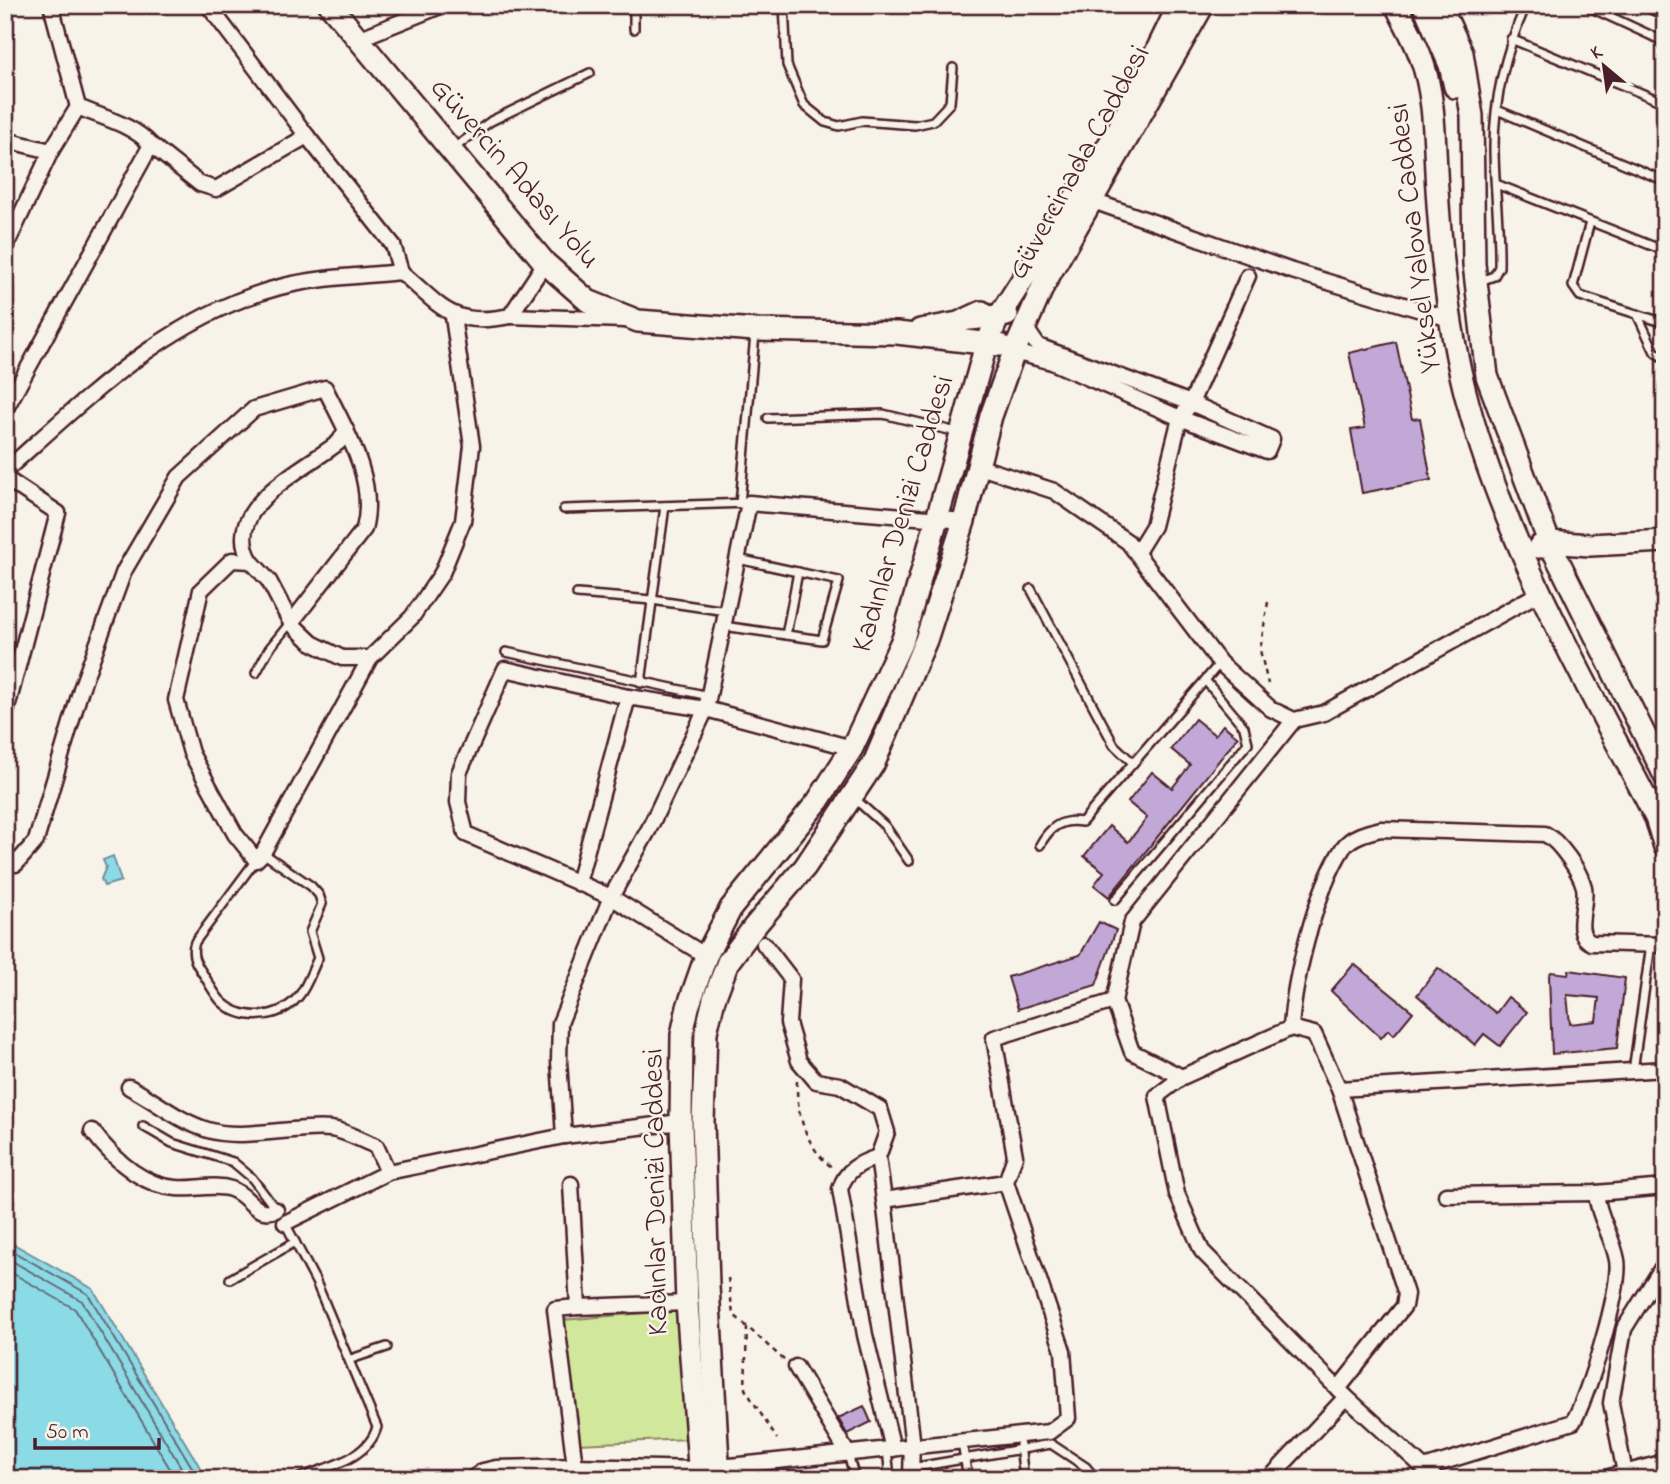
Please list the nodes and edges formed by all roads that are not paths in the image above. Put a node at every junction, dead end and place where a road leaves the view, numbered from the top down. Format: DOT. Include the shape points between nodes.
graph roads {
  1 [pos="51,5"];
  2 [pos="208,5"];
  3 [pos="330,5"];
  4 [pos="443,5"];
  5 [pos="634,5"];
  6 [pos="784,5"];
  7 [pos="1179,5"];
  8 [pos="1203,5"];
  9 [pos="1396,5"];
  10 [pos="1410,5"];
  11 [pos="1424,5"];
  12 [pos="1440,5"];
  13 [pos="1526,5"];
  14 [pos="1585,5"];
  15 [pos="1650,5"];
  16 [pos="1665,12"];
  17 [pos="634,29"];
  18 [pos="358,39"];
  19 [pos="1511,39"];
  20 [pos="1665,42"];
  21 [pos="953,68"];
  22 [pos="590,73"];
  23 [pos="1664,99"];
  24 [pos="78,107"];
  25 [pos="1497,110"];
  26 [pos="307,136"];
  27 [pos="5,140"];
  28 [pos="152,145"];
  29 [pos="450,150"];
  30 [pos="51,151"];
  31 [pos="1665,181"];
  32 [pos="1496,184"];
  33 [pos="1093,201"];
  34 [pos="1590,222"];
  35 [pos="5,248"];
  36 [pos="1665,251"];
  37 [pos="545,263"];
  38 [pos="401,272"];
  39 [pos="1475,273"];
  40 [pos="1248,276"];
  41 [pos="1024,278"];
  42 [pos="1447,286"];
  43 [pos="1637,314"];
  44 [pos="510,316"];
  45 [pos="453,317"];
  46 [pos="998,318"];
  47 [pos="1450,318"];
  48 [pos="970,319"];
  49 [pos="638,321"];
  50 [pos="1665,323"];
  51 [pos="1025,327"];
  52 [pos="755,330"];
  53 [pos="897,333"];
  54 [pos="985,345"];
  55 [pos="1014,352"];
  56 [pos="1665,359"];
  57 [pos="1191,403"];
  58 [pos="5,410"];
  59 [pos="768,418"];
  60 [pos="1180,418"];
  61 [pos="346,430"];
  62 [pos="962,433"];
  63 [pos="977,466"];
  64 [pos="5,471"];
  65 [pos="5,478"];
  66 [pos="745,504"];
  67 [pos="665,506"];
  68 [pos="564,509"];
  69 [pos="939,519"];
  70 [pos="964,521"];
  71 [pos="1665,541"];
  72 [pos="1549,542"];
  73 [pos="1590,545"];
  74 [pos="1137,552"];
  75 [pos="1524,555"];
  76 [pos="738,559"];
  77 [pos="251,561"];
  78 [pos="798,572"];
  79 [pos="1566,576"];
  80 [pos="1031,589"];
  81 [pos="1541,592"];
  82 [pos="577,594"];
  83 [pos="652,600"];
  84 [pos="725,619"];
  85 [pos="291,623"];
  86 [pos="786,635"];
  87 [pos="506,652"];
  88 [pos="370,658"];
  89 [pos="12,662"];
  90 [pos="1220,663"];
  91 [pos="256,673"];
  92 [pos="1205,680"];
  93 [pos="641,683"];
  94 [pos="628,697"];
  95 [pos="707,703"];
  96 [pos="5,716"];
  97 [pos="1294,720"];
  98 [pos="852,748"];
  99 [pos="1133,763"];
  100 [pos="1665,776"];
  101 [pos="854,798"];
  102 [pos="1041,845"];
  103 [pos="1665,847"];
  104 [pos="5,856"];
  105 [pos="260,856"];
  106 [pos="909,861"];
  107 [pos="578,883"];
  108 [pos="611,897"];
  109 [pos="1115,900"];
  110 [pos="764,944"];
  111 [pos="1658,945"];
  112 [pos="706,956"];
  113 [pos="1114,1001"];
  114 [pos="1291,1028"];
  115 [pos="1665,1069"];
  116 [pos="1633,1071"];
  117 [pos="1182,1077"];
  118 [pos="129,1087"];
  119 [pos="1339,1089"];
  120 [pos="703,1121"];
  121 [pos="681,1122"];
  122 [pos="144,1126"];
  123 [pos="92,1131"];
  124 [pos="564,1136"];
  125 [pos="878,1157"];
  126 [pos="388,1172"];
  127 [pos="1006,1182"];
  128 [pos="571,1184"];
  129 [pos="1665,1187"];
  130 [pos="1596,1193"];
  131 [pos="1446,1195"];
  132 [pos="884,1200"];
  133 [pos="276,1210"];
  134 [pos="285,1223"];
  135 [pos="295,1242"];
  136 [pos="1665,1263"];
  137 [pos="230,1279"];
  138 [pos="687,1303"];
  139 [pos="578,1307"];
  140 [pos="387,1347"];
  141 [pos="351,1359"];
  142 [pos="796,1367"];
  143 [pos="1342,1393"];
  144 [pos="962,1442"];
  145 [pos="1020,1442"];
  146 [pos="910,1448"];
  147 [pos="890,1450"];
  148 [pos="848,1454"];
  149 [pos="965,1459"];
  150 [pos="1665,1462"];
  151 [pos="575,1466"];
  152 [pos="1424,1468"];
  153 [pos="710,1473"];
  154 [pos="911,1473"];
  155 [pos="1625,1473"];
  156 [pos="297,1479"];
  157 [pos="472,1479"];
  158 [pos="855,1479"];
  159 [pos="884,1479"];
  160 [pos="968,1479"];
  161 [pos="1024,1479"];
  162 [pos="1096,1479"];
  163 [pos="1269,1479"];
  164 [pos="1436,1479"];
  165 [pos="1602,1479"];
  1 -- 24 [label="street"];
  2 -- 26 [label="street"];
  3 -- 18 [label="main road, Güvercin Adası Yolu"];
  4 -- 18 [label="street"];
  5 -- 17 [label="lane"];
  6 -- 21 [label="lane" via="788,65 804,105 824,122 839,125 879,120 915,125 933,121 950,103"];
  7 -- 41 [label="main road, Güvercinada Caddesi" via="1117,132"];
  8 -- 33 [label="main road, Güvercinada Caddesi"];
  9 -- 42 [label="main road, Yüksel Yalova Caddesi" via="1422,59 1432,109"];
  10 -- 42 [label="main road" via="1437,64 1443,91"];
  11 -- 39 [label="main road" via="1450,65 1457,96 1463,239"];
  12 -- 39 [label="main road, Yüksel Yalova Caddesi" via="1462,53 1472,116"];
  13 -- 19 [label="lane"];
  14 -- 20 [label="lane"];
  15 -- 16 [label="street"];
  18 -- 29 [label="main road, Güvercin Adası Yolu"];
  19 -- 23 [label="lane"];
  19 -- 25 [label="lane"];
  22 -- 29 [label="lane" via="491,121"];
  24 -- 28 [label="street" via="140,131"];
  24 -- 30 [label="street"];
  25 -- 31 [label="lane"];
  25 -- 32 [label="lane"];
  26 -- 28 [label="street" via="216,189 200,184"];
  26 -- 38 [label="street" via="393,245"];
  27 -- 30 [label="street"];
  28 -- 58 [label="street"];
  29 -- 37 [label="main road, Güvercin Adası Yolu"];
  30 -- 35 [label="street"];
  32 -- 34 [label="lane"];
  32 -- 39 [label="lane" via="1499,267 1494,276"];
  33 -- 47 [label="street" via="1292,271"];
  33 -- 51 [label="main road, Güvercinada Caddesi" via="1044,284"];
  34 -- 36 [label="lane"];
  34 -- 43 [label="lane" via="1573,286 1580,296"];
  37 -- 44 [label="street"];
  37 -- 49 [label="main road, Güvercin Adası Yolu" via="588,301"];
  38 -- 45 [label="street"];
  38 -- 64 [label="street" via="281,287 224,307 173,333 112,374"];
  39 -- 72 [label="main road, Yüksel Yalova Caddesi" via="1487,376"];
  40 -- 57 [label="street"];
  41 -- 46 [label="main road, Kadınlar Denizi Caddesi"];
  41 -- 48 [label="main road, Güvercin Adası Yolu"];
  42 -- 47 [label="main road, Yüksel Yalova Caddesi"];
  43 -- 50 [label="lane"];
  43 -- 56 [label="lane" via="1655,352"];
  44 -- 45 [label="street" via="482,322"];
  44 -- 49 [label="street"];
  45 -- 88 [label="street" via="472,446 463,521 442,573 412,617"];
  46 -- 48 [label="main road"];
  46 -- 51 [label="main road" via="1009,314 1021,318"];
  46 -- 54 [label="main road, Kadınlar Denizi Caddesi"];
  47 -- 75 [label="main road, Yüksel Yalova Caddesi" via="1464,388 1491,477"];
  48 -- 53 [label="main road, Güvercin Adası Yolu"];
  49 -- 52 [label="main road, Güvercin Adası Yolu"];
  51 -- 54 [label="main road" via="1014,340"];
  51 -- 55 [label="main road, Güvercinada Caddesi"];
  51 -- 57 [label="street" via="1038,345"];
  52 -- 53 [label="main road, Güvercin Adası Yolu"];
  52 -- 66 [label="lane"];
  53 -- 54 [label="main road, Güvercin Adası Yolu"];
  54 -- 55 [label="main road, Güvercin Adası Yolu"];
  54 -- 62 [label="main road, Kadınlar Denizi Caddesi"];
  55 -- 60 [label="street" via="1052,362"];
  55 -- 63 [label="main road, Kadınlar Denizi Caddesi"];
  57 -- 60 [label="street"];
  57 -- 60 [label="street" via="1272,439 1268,451"];
  59 -- 62 [label="lane" via="883,414"];
  60 -- 74 [label="street" via="1153,526"];
  61 -- 77 [label="street" via="340,442 270,490 247,518 244,549"];
  61 -- 85 [label="street" via="361,466 369,512 364,529"];
  61 -- 104 [label="street" via="325,388 254,409 179,477 124,571 81,689 36,841 16,864"];
  62 -- 69 [label="main road, Kadınlar Denizi Caddesi"];
  63 -- 70 [label="main road, Kadınlar Denizi Caddesi"];
  63 -- 74 [label="street" via="1055,491"];
  65 -- 89 [label="street" via="58,513"];
  66 -- 67 [label="lane"];
  66 -- 69 [label="street"];
  66 -- 76 [label="street"];
  67 -- 68 [label="lane"];
  67 -- 83 [label="lane"];
  69 -- 70 [label="street"];
  69 -- 98 [label="main road, Kadınlar Denizi Caddesi" via="903,639"];
  70 -- 101 [label="main road, Kadınlar Denizi Caddesi" via="926,640 874,763"];
  71 -- 73 [label="main road"];
  72 -- 73 [label="main road"];
  72 -- 75 [label="main road"];
  72 -- 79 [label="main road, Yüksel Yalova Caddesi"];
  73 -- 79 [label="main road"];
  74 -- 90 [label="street"];
  75 -- 81 [label="main road, Yüksel Yalova Caddesi"];
  76 -- 78 [label="lane"];
  76 -- 84 [label="street"];
  77 -- 85 [label="street" via="270,580"];
  77 -- 105 [label="street" via="232,560 201,590 176,700 191,753 235,834"];
  78 -- 86 [label="lane"];
  78 -- 86 [label="lane" via="839,581 822,640"];
  79 -- 81 [label="main road"];
  79 -- 100 [label="main road, Yüksel Yalova Caddesi"];
  80 -- 99 [label="lane" via="1114,745"];
  81 -- 97 [label="street" via="1324,713"];
  81 -- 103 [label="main road, Yüksel Yalova Caddesi" via="1656,818"];
  82 -- 83 [label="lane"];
  83 -- 84 [label="lane"];
  83 -- 93 [label="lane"];
  84 -- 86 [label="lane"];
  84 -- 95 [label="street"];
  85 -- 88 [label="street" via="312,643 342,658"];
  85 -- 91 [label="lane"];
  87 -- 93 [label="lane"];
  88 -- 105 [label="street"];
  89 -- 96 [label="street"];
  90 -- 92 [label="lane"];
  90 -- 97 [label="street" via="1271,709"];
  92 -- 99 [label="lane"];
  92 -- 109 [label="lane" via="1247,730 1248,743"];
  93 -- 95 [label="lane"];
  94 -- 95 [label="street"];
  94 -- 107 [label="street"];
  94 -- 107 [label="street" via="505,669 458,773 457,802 466,834"];
  95 -- 98 [label="street"];
  95 -- 108 [label="street" via="649,829"];
  97 -- 113 [label="street" via="1132,922"];
  98 -- 112 [label="main road, Kadınlar Denizi Caddesi" via="818,801 731,908"];
  99 -- 102 [label="lane" via="1082,822 1056,825"];
  101 -- 106 [label="lane" via="885,826"];
  101 -- 120 [label="main road, Kadınlar Denizi Caddesi" via="729,962 706,1032"];
  105 -- 105 [label="lane" via="192,952 218,998 237,1011 259,1016 284,1009 299,996 318,958 310,932 322,904 311,886"];
  107 -- 108 [label="street"];
  108 -- 112 [label="street"];
  108 -- 124 [label="street" via="560,1023"];
  110 -- 125 [label="street" via="792,979 788,1023 799,1060 816,1081 840,1085 880,1109 887,1132"];
  111 -- 114 [label="street" via="1584,939 1584,887 1558,840 1545,834 1369,831 1344,846 1323,892 1293,993"];
  111 -- 116 [label="lane"];
  112 -- 121 [label="main road, Kadınlar Denizi Caddesi" via="682,1035"];
  113 -- 117 [label="street" via="1132,1052"];
  113 -- 127 [label="street" via="994,1038 1015,1156"];
  114 -- 117 [label="street"];
  114 -- 119 [label="street" via="1314,1034"];
  115 -- 116 [label="street"];
  116 -- 119 [label="street"];
  117 -- 143 [label="street" via="1157,1096 1177,1194 1202,1251"];
  118 -- 126 [label="street" via="153,1099 170,1115 211,1131 332,1129 376,1146"];
  119 -- 143 [label="street" via="1406,1294 1404,1306"];
  120 -- 121 [label="main road"];
  120 -- 153 [label="main road, Kadınlar Denizi Caddesi"];
  121 -- 124 [label="street"];
  121 -- 138 [label="main road, Kadınlar Denizi Caddesi"];
  122 -- 133 [label="lane" via="172,1143 233,1162"];
  123 -- 133 [label="street" via="109,1153 156,1184 226,1188 257,1211"];
  124 -- 126 [label="street"];
  125 -- 132 [label="street"];
  125 -- 147 [label="street" via="859,1163 844,1177 841,1189"];
  126 -- 134 [label="street"];
  127 -- 132 [label="street"];
  127 -- 145 [label="street" via="1063,1351 1068,1418 1049,1432"];
  128 -- 139 [label="street"];
  129 -- 130 [label="street"];
  130 -- 131 [label="street"];
  130 -- 152 [label="street" via="1618,1274 1573,1422"];
  132 -- 146 [label="street"];
  133 -- 134 [label="lane"];
  134 -- 135 [label="lane"];
  135 -- 137 [label="lane"];
  135 -- 141 [label="lane"];
  136 -- 155 [label="street" via="1624,1329 1611,1403"];
  138 -- 139 [label="street"];
  138 -- 153 [label="main road, Kadınlar Denizi Caddesi"];
  139 -- 151 [label="street" via="555,1309"];
  140 -- 141 [label="lane"];
  141 -- 156 [label="lane" via="372,1410 377,1427 374,1436 358,1453"];
  142 -- 148 [label="street"];
  143 -- 152 [label="street"];
  143 -- 163 [label="street"];
  144 -- 145 [label="street"];
  144 -- 146 [label="street"];
  144 -- 149 [label="lane"];
  145 -- 149 [label="lane"];
  145 -- 161 [label="lane"];
  145 -- 162 [label="lane" via="1051,1444"];
  146 -- 147 [label="street"];
  146 -- 154 [label="street"];
  147 -- 148 [label="street"];
  147 -- 159 [label="lane"];
  148 -- 153 [label="street"];
  148 -- 158 [label="lane"];
  149 -- 154 [label="lane"];
  149 -- 160 [label="lane"];
  150 -- 155 [label="street"];
  151 -- 153 [label="street"];
  151 -- 157 [label="street" via="495,1468"];
  152 -- 164 [label="street"];
  155 -- 165 [label="street"];
}
